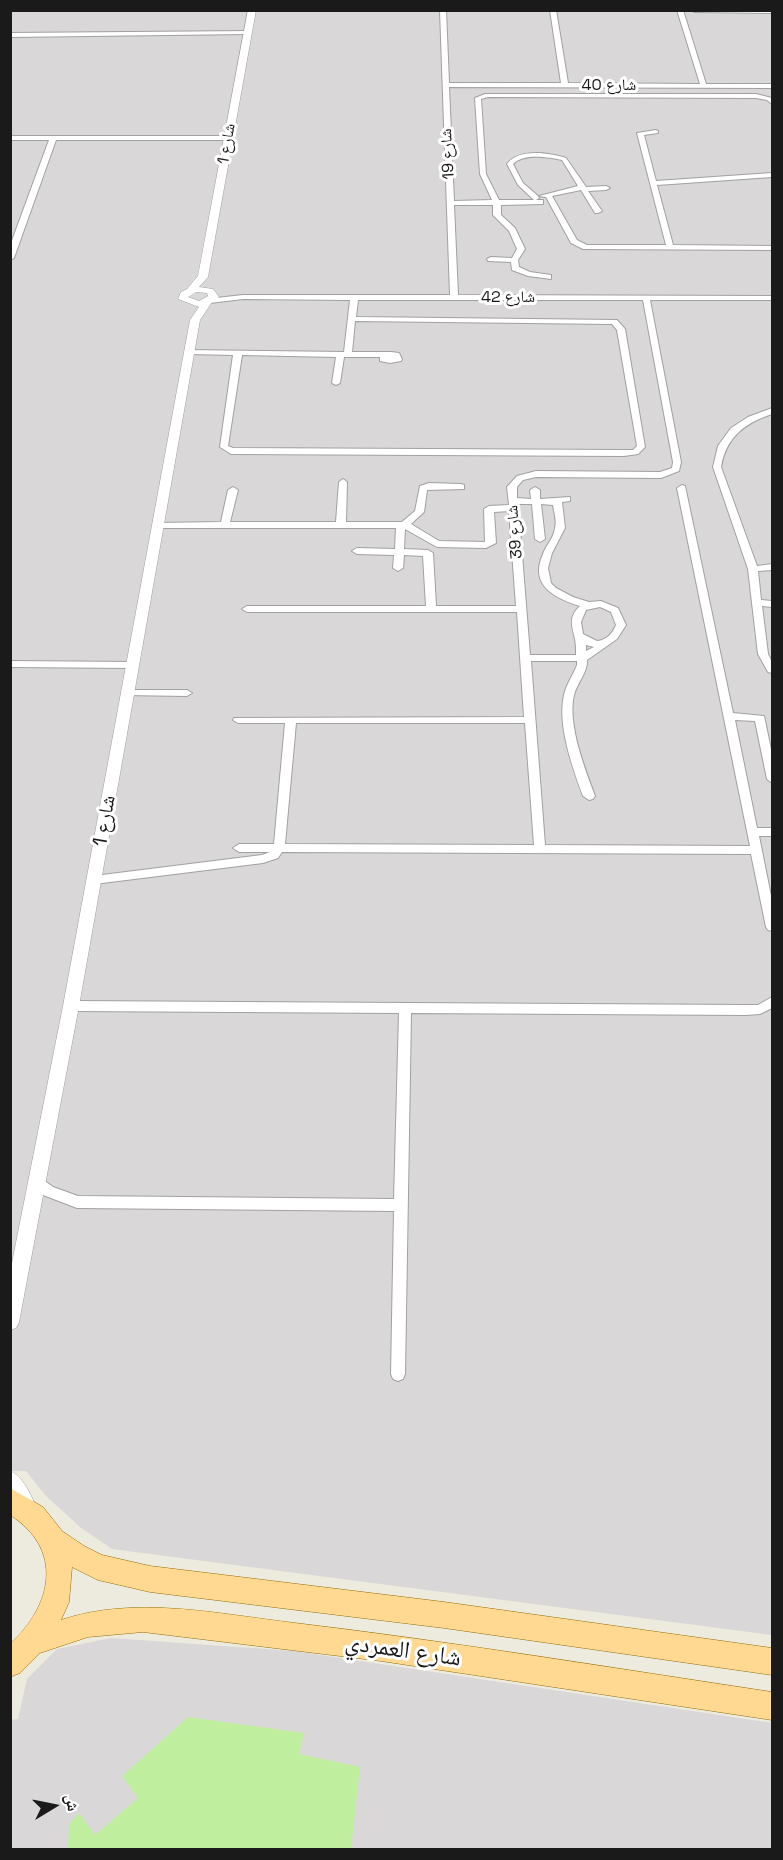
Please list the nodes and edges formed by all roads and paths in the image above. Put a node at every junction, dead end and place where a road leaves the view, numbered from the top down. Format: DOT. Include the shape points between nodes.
graph roads {
  1 [pos="252,10"];
  2 [pos="443,10"];
  3 [pos="553,10"];
  4 [pos="680,10"];
  5 [pos="694,10"];
  6 [pos="745,11"];
  7 [pos="767,11"];
  8 [pos="772,11"];
  9 [pos="772,22"];
  10 [pos="248,32"];
  11 [pos="10,35"];
  12 [pos="445,85"];
  13 [pos="565,86"];
  14 [pos="704,86"];
  15 [pos="772,86"];
  16 [pos="772,102"];
  17 [pos="656,132"];
  18 [pos="10,138"];
  19 [pos="53,138"];
  20 [pos="228,138"];
  21 [pos="772,175"];
  22 [pos="653,183"];
  23 [pos="584,188"];
  24 [pos="606,188"];
  25 [pos="549,195"];
  26 [pos="531,200"];
  27 [pos="450,203"];
  28 [pos="553,203"];
  29 [pos="497,204"];
  30 [pos="598,211"];
  31 [pos="670,248"];
  32 [pos="772,249"];
  33 [pos="10,258"];
  34 [pos="491,259"];
  35 [pos="514,260"];
  36 [pos="203,277"];
  37 [pos="548,277"];
  38 [pos="191,290"];
  39 [pos="210,296"];
  40 [pos="354,297"];
  41 [pos="454,298"];
  42 [pos="646,298"];
  43 [pos="772,298"];
  44 [pos="189,302"];
  45 [pos="351,319"];
  46 [pos="195,320"];
  47 [pos="189,352"];
  48 [pos="238,352"];
  49 [pos="344,353"];
  50 [pos="385,355"];
  51 [pos="336,383"];
  52 [pos="772,411"];
  53 [pos="343,482"];
  54 [pos="461,487"];
  55 [pos="682,488"];
  56 [pos="233,490"];
  57 [pos="535,490"];
  58 [pos="536,501"];
  59 [pos="512,505"];
  60 [pos="158,525"];
  61 [pos="225,525"];
  62 [pos="340,525"];
  63 [pos="403,525"];
  64 [pos="540,539"];
  65 [pos="357,551"];
  66 [pos="399,551"];
  67 [pos="772,567"];
  68 [pos="398,568"];
  69 [pos="753,569"];
  70 [pos="758,602"];
  71 [pos="772,604"];
  72 [pos="587,605"];
  73 [pos="247,609"];
  74 [pos="431,609"];
  75 [pos="521,609"];
  76 [pos="580,638"];
  77 [pos="608,643"];
  78 [pos="525,658"];
  79 [pos="582,658"];
  80 [pos="10,664"];
  81 [pos="133,664"];
  82 [pos="772,670"];
  83 [pos="128,693"];
  84 [pos="187,693"];
  85 [pos="730,716"];
  86 [pos="238,720"];
  87 [pos="291,720"];
  88 [pos="530,720"];
  89 [pos="767,720"];
  90 [pos="772,779"];
  91 [pos="589,796"];
  92 [pos="753,832"];
  93 [pos="772,832"];
  94 [pos="239,848"];
  95 [pos="279,848"];
  96 [pos="540,849"];
  97 [pos="757,850"];
  98 [pos="94,880"];
  99 [pos="772,927"];
  100 [pos="772,1003"];
  101 [pos="71,1006"];
  102 [pos="405,1008"];
  103 [pos="38,1182"];
  104 [pos="402,1205"];
  105 [pos="10,1322"];
  106 [pos="398,1374"];
  107 [pos="10,1480"];
  108 [pos="18,1504"];
  109 [pos="54,1540"];
  110 [pos="34,1642"];
  111 [pos="772,1662"];
  112 [pos="10,1663"];
  113 [pos="772,1706"];
  1 -- 10 [label="street, شارع 1"];
  2 -- 12 [label="street, شارع 19"];
  3 -- 13 [label="street"];
  4 -- 14 [label="street"];
  5 -- 6 [label="street"];
  6 -- 7 [label="street"];
  7 -- 8 [label="street"];
  7 -- 9 [label="street"];
  10 -- 11 [label="street"];
  10 -- 20 [label="street, شارع 1"];
  12 -- 13 [label="street, شارع 40"];
  12 -- 27 [label="street, شارع 19"];
  13 -- 14 [label="street, شارع 40"];
  14 -- 15 [label="street, شارع 40"];
  16 -- 29 [label="street" via="756,96 480,96 477,100 483,174"];
  17 -- 22 [label="street" via="640,133"];
  18 -- 19 [label="street"];
  19 -- 20 [label="street"];
  19 -- 33 [label="street"];
  20 -- 36 [label="street, شارع 1"];
  21 -- 22 [label="street"];
  22 -- 31 [label="street"];
  23 -- 24 [label="street"];
  23 -- 25 [label="street"];
  23 -- 26 [label="street" via="560,157 514,159 510,166"];
  23 -- 30 [label="street"];
  25 -- 26 [label="street"];
  25 -- 28 [label="street"];
  26 -- 28 [label="street"];
  26 -- 29 [label="street"];
  27 -- 29 [label="street"];
  27 -- 41 [label="street, شارع 19"];
  28 -- 31 [label="street" via="580,245"];
  29 -- 35 [label="street" via="497,215 512,230 520,249"];
  31 -- 32 [label="street"];
  34 -- 35 [label="street"];
  35 -- 37 [label="street" via="518,272"];
  36 -- 38 [label="street"];
  36 -- 39 [label="street"];
  38 -- 39 [label="street"];
  38 -- 44 [label="street" via="183,297"];
  39 -- 40 [label="street, شارع 42"];
  39 -- 44 [label="street"];
  39 -- 46 [label="street, شارع 1"];
  40 -- 41 [label="street, شارع 42"];
  40 -- 45 [label="street"];
  41 -- 42 [label="street, شارع 42"];
  42 -- 43 [label="street, شارع 42"];
  42 -- 59 [label="street, شارع 39" via="676,469 661,475 528,476 512,487"];
  44 -- 46 [label="street, شارع 1"];
  45 -- 48 [label="street" via="614,322 621,328 641,447 629,453 226,450"];
  45 -- 49 [label="street"];
  46 -- 47 [label="street, شارع 1"];
  47 -- 48 [label="street"];
  47 -- 60 [label="street, شارع 1"];
  48 -- 49 [label="street"];
  49 -- 50 [label="street"];
  49 -- 51 [label="street"];
  52 -- 69 [label="street" via="732,431 718,454 721,481"];
  53 -- 62 [label="street"];
  54 -- 63 [label="street" via="423,488 418,513"];
  55 -- 85 [label="street"];
  56 -- 61 [label="street"];
  57 -- 58 [label="street"];
  58 -- 59 [label="street"];
  58 -- 64 [label="street"];
  58 -- 72 [label="street" via="562,500 560,528 543,565 545,582 560,596"];
  59 -- 63 [label="street" via="489,509 491,541 486,545 437,544"];
  59 -- 75 [label="street, شارع 39"];
  60 -- 61 [label="street"];
  60 -- 81 [label="street, شارع 1"];
  61 -- 62 [label="street"];
  62 -- 63 [label="street"];
  63 -- 66 [label="street"];
  65 -- 66 [label="street"];
  66 -- 68 [label="street"];
  66 -- 74 [label="street" via="429,554"];
  67 -- 69 [label="street"];
  69 -- 70 [label="street"];
  70 -- 71 [label="street"];
  70 -- 82 [label="street" via="763,654"];
  72 -- 76 [label="street" via="576,620"];
  72 -- 77 [label="street" via="607,605 620,616 619,631"];
  73 -- 74 [label="street"];
  74 -- 75 [label="street"];
  75 -- 78 [label="street, شارع 39"];
  76 -- 77 [label="street"];
  76 -- 79 [label="street"];
  77 -- 79 [label="street"];
  78 -- 79 [label="street"];
  78 -- 88 [label="street, شارع 39"];
  79 -- 91 [label="street" via="580,673 569,694 568,709 573,753"];
  80 -- 81 [label="street"];
  81 -- 83 [label="street, شارع 1"];
  83 -- 84 [label="street"];
  83 -- 98 [label="street, شارع 1"];
  85 -- 89 [label="street"];
  85 -- 92 [label="street"];
  86 -- 87 [label="street"];
  87 -- 88 [label="street"];
  87 -- 95 [label="street"];
  88 -- 96 [label="street, شارع 39"];
  89 -- 90 [label="street"];
  92 -- 93 [label="street"];
  92 -- 97 [label="street"];
  94 -- 95 [label="street"];
  95 -- 96 [label="street"];
  95 -- 98 [label="street" via="263,859"];
  96 -- 97 [label="street"];
  97 -- 99 [label="street"];
  98 -- 101 [label="street, شارع 1"];
  100 -- 102 [label="street" via="746,1010"];
  101 -- 102 [label="street"];
  101 -- 103 [label="street, شارع 1"];
  102 -- 104 [label="street"];
  103 -- 104 [label="street" via="61,1198 77,1202"];
  103 -- 105 [label="street, شارع 1"];
  104 -- 106 [label="street"];
  107 -- 108 [label="street"];
  108 -- 109 [label="main road" via="38,1516"];
  109 -- 110 [label="main road" via="60,1560 59,1591 47,1623"];
  109 -- 111 [label="main road, شارع العمردي" via="98,1567 150,1580 444,1614"];
  110 -- 112 [label="main road"];
  110 -- 113 [label="main road, شارع العمردي" via="88,1624 143,1619 381,1647"];
}
